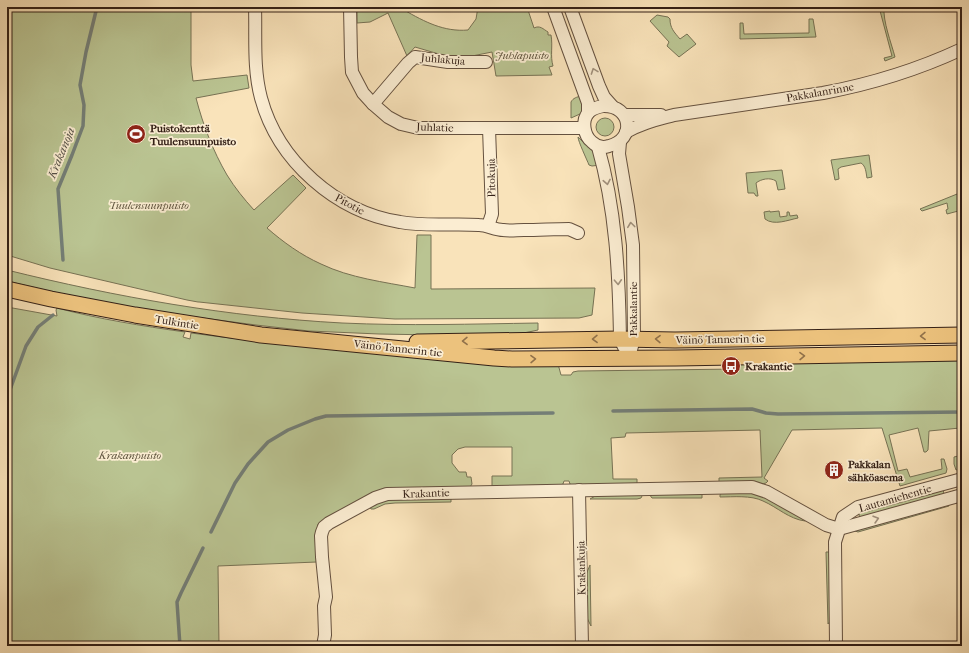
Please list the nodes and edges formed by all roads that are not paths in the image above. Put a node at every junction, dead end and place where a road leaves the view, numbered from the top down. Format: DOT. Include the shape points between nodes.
graph roads {
  1 [pos="255,7"];
  2 [pos="350,7"];
  3 [pos="553,7"];
  4 [pos="570,7"];
  5 [pos="962,49"];
  6 [pos="486,62"];
  7 [pos="373,104"];
  8 [pos="612,106"];
  9 [pos="588,113"];
  10 [pos="624,115"];
  11 [pos="674,116"];
  12 [pos="490,128"];
  13 [pos="584,128"];
  14 [pos="623,137"];
  15 [pos="598,146"];
  16 [pos="488,226"];
  17 [pos="578,233"];
  18 [pos="7,289"];
  19 [pos="962,335"];
  20 [pos="627,339"];
  21 [pos="348,344"];
  22 [pos="962,353"];
  23 [pos="629,358"];
  24 [pos="962,479"];
  25 [pos="579,490"];
  26 [pos="962,495"];
  27 [pos="839,529"];
  28 [pos="323,646"];
  29 [pos="582,646"];
  30 [pos="836,646"];
  1 -- 16 [label="street, Pitotie" via="255,54 261,98 277,136 303,172 337,198 379,218 424,224"];
  2 -- 7 [label="street, Juhlatie" via="352,72 363,93"];
  3 -- 9 [label="street" via="588,103"];
  8 -- 4 [label="street, one-way" via="599,86"];
  5 -- 11 [label="street, Pakkalanrinne" via="881,80 844,89"];
  6 -- 7 [label="street, Juhlakuja" via="448,62 415,57"];
  7 -- 12 [label="street, Juhlatie" via="401,124 418,128"];
  8 -- 9 [label="street" via="595,108"];
  8 -- 10 [label="street"];
  9 -- 13 [label="street"];
  10 -- 11 [label="street, Pakkalanrinne"];
  10 -- 14 [label="street" via="627,122"];
  11 -- 14 [label="street, Pakkalanrinne" via="637,126"];
  12 -- 13 [label="street, Juhlatie"];
  12 -- 16 [label="street, Pitokuja" via="492,214"];
  13 -- 15 [label="street" via="588,138"];
  14 -- 15 [label="street" via="614,145"];
  20 -- 14 [label="street, Pakkalantie, one-way" via="633,245 619,154"];
  15 -- 20 [label="street, Pakkalantie, one-way" via="614,224"];
  16 -- 17 [label="street, Pitotie" via="502,230 569,229"];
  18 -- 21 [label="main road, Tulkintie" via="135,316 261,335"];
  19 -- 20 [label="main road, Väinö Tannerin tie, one-way"];
  20 -- 21 [label="main road, Väinö Tannerin tie, one-way"];
  20 -- 23 [label="street, Pakkalantie"];
  21 -- 23 [label="main road, Väinö Tannerin tie, one-way" via="512,359"];
  23 -- 22 [label="main road, Väinö Tannerin tie, one-way"];
  24 -- 27 [label="street, Lautamiehentie" via="858,508 843,517"];
  25 -- 27 [label="street, Krakantie" via="752,487 767,492 826,525"];
  25 -- 28 [label="street, Krakantie" via="387,494 329,523 324,527 321,536 326,598"];
  25 -- 29 [label="street, Krakankuja"];
  27 -- 26 [label="street, Lautamiehentie, one-way"];
  27 -- 30 [label="street, Lautamiehentie" via="835,542"];
}
